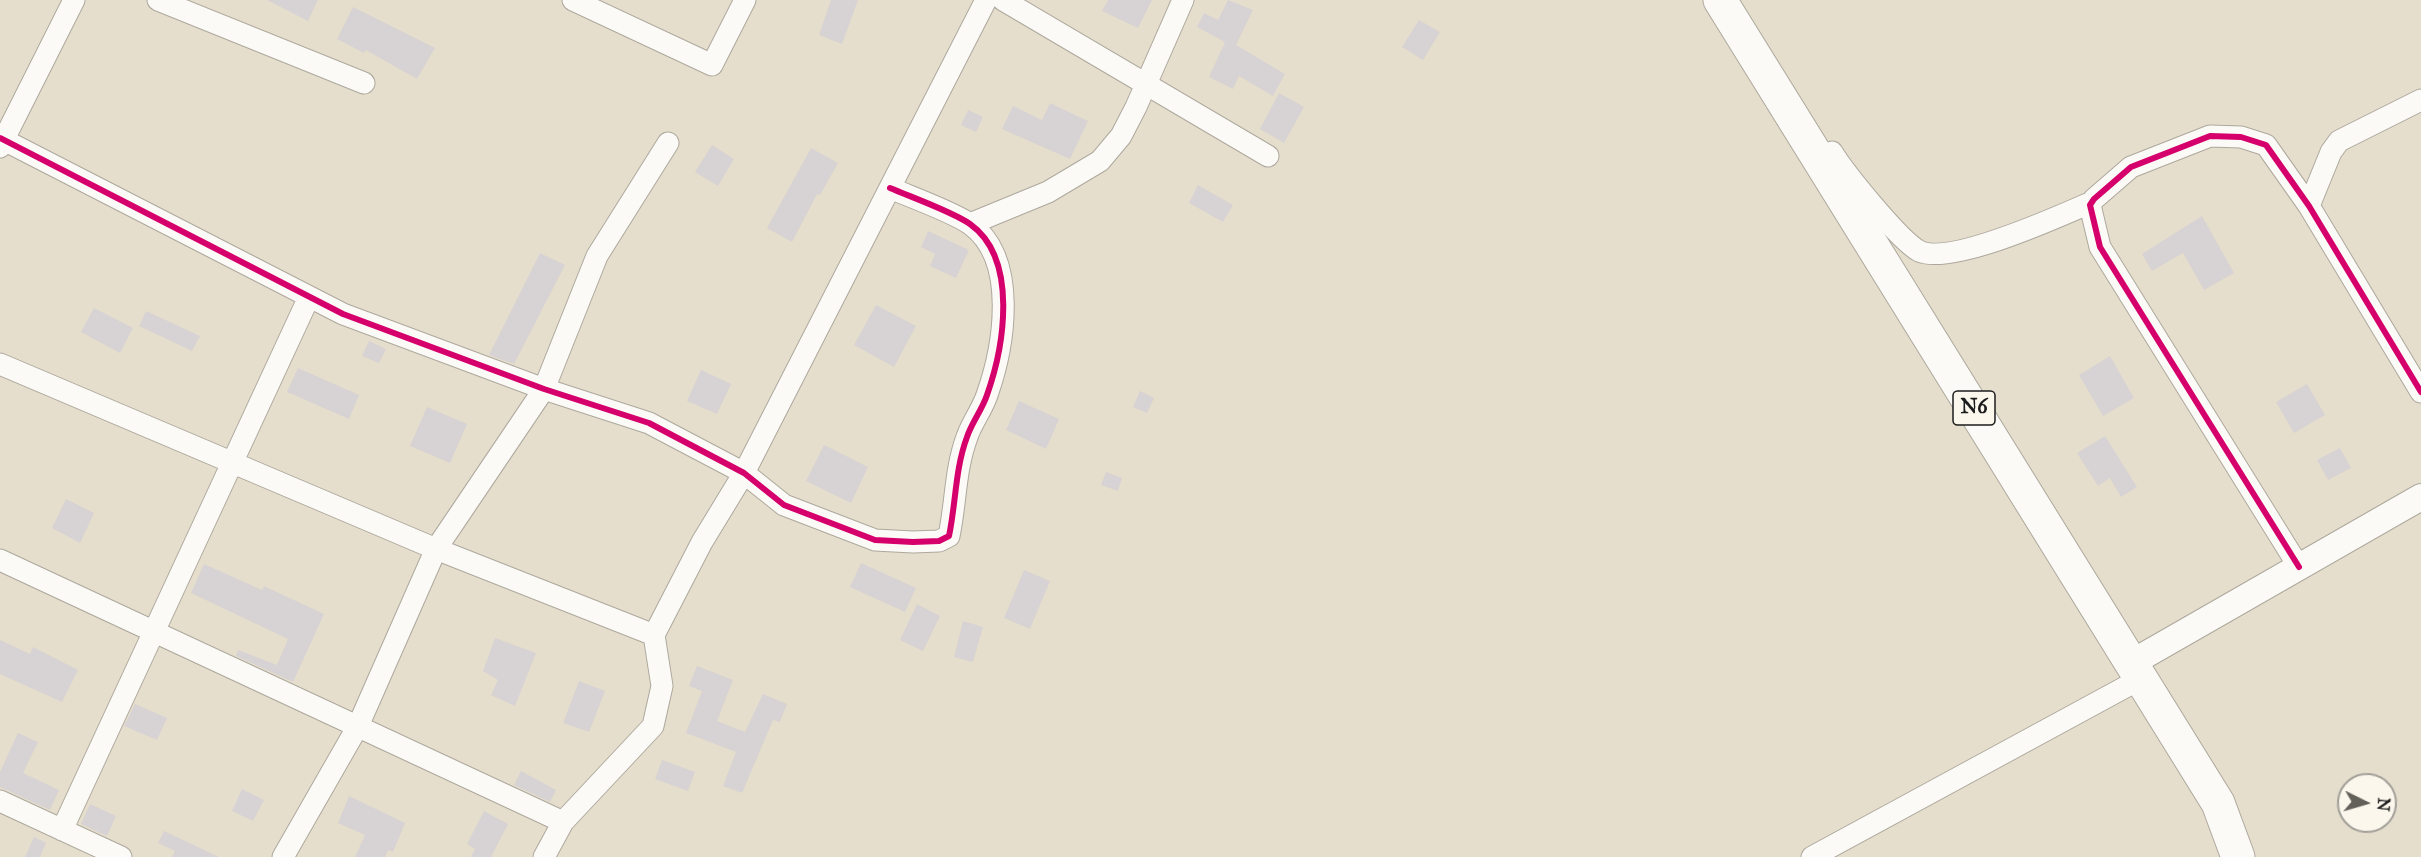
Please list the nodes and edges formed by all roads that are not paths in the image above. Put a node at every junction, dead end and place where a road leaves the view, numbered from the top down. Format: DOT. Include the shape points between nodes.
graph roads {
  1 [pos="74,0"];
  2 [pos="158,0"];
  3 [pos="573,0"];
  4 [pos="745,0"];
  5 [pos="987,0"];
  6 [pos="1003,0"];
  7 [pos="1183,0"];
  8 [pos="1725,7"];
  9 [pos="1748,45"];
  10 [pos="364,83"];
  11 [pos="1147,83"];
  12 [pos="2421,100"];
  13 [pos="1,142"];
  14 [pos="668,143"];
  15 [pos="1268,156"];
  16 [pos="890,188"];
  17 [pos="2092,202"];
  18 [pos="2309,206"];
  19 [pos="970,224"];
  20 [pos="309,297"];
  21 [pos="0,364"];
  22 [pos="544,389"];
  23 [pos="2421,392"];
  24 [pos="232,462"];
  25 [pos="744,473"];
  26 [pos="2421,498"];
  27 [pos="436,549"];
  28 [pos="0,560"];
  29 [pos="2299,567"];
  30 [pos="156,631"];
  31 [pos="654,635"];
  32 [pos="2137,670"];
  33 [pos="358,726"];
  34 [pos="0,801"];
  35 [pos="563,822"];
  36 [pos="62,830"];
  37 [pos="112,855"];
  38 [pos="283,857"];
  39 [pos="544,857"];
  40 [pos="1812,857"];
  41 [pos="2238,857"];
  1 -- 13 [label="street"];
  2 -- 10 [label="street"];
  3 -- 4 [label="street" via="712,65"];
  5 -- 16 [label="street"];
  6 -- 11 [label="street"];
  7 -- 11 [label="street"];
  8 -- 9 [label="highway, N6"];
  9 -- 17 [label="street" via="1760,50 1779,69 1840,165 1919,251 1935,255 1958,251"];
  9 -- 32 [label="highway, N6"];
  11 -- 15 [label="street"];
  11 -- 19 [label="street" via="1121,136 1100,161 1048,192"];
  12 -- 18 [label="street" via="2339,141"];
  13 -- 20 [label="street"];
  14 -- 22 [label="street" via="597,256"];
  16 -- 19 [label="street"];
  16 -- 25 [label="street"];
  17 -- 18 [label="street" via="2131,167 2210,136 2241,137 2266,145"];
  17 -- 29 [label="street" via="2090,213 2100,247"];
  18 -- 23 [label="street"];
  19 -- 25 [label="street" via="992,249 1003,287 1003,337 987,396 967,436 954,489 949,536 922,542 875,540 784,505"];
  20 -- 22 [label="street" via="343,314"];
  20 -- 24 [label="street"];
  21 -- 24 [label="street"];
  22 -- 25 [label="street" via="649,423"];
  22 -- 27 [label="street"];
  24 -- 27 [label="street"];
  24 -- 30 [label="street"];
  25 -- 31 [label="street" via="702,542"];
  26 -- 29 [label="street"];
  27 -- 31 [label="street"];
  27 -- 33 [label="street"];
  28 -- 30 [label="street"];
  29 -- 32 [label="street"];
  30 -- 33 [label="street"];
  30 -- 36 [label="street"];
  31 -- 35 [label="street" via="662,686 653,726"];
  32 -- 40 [label="street"];
  32 -- 41 [label="highway, N6" via="2218,803"];
  33 -- 35 [label="street"];
  33 -- 38 [label="street"];
  34 -- 36 [label="street"];
  35 -- 39 [label="street"];
  36 -- 37 [label="street"];
}
